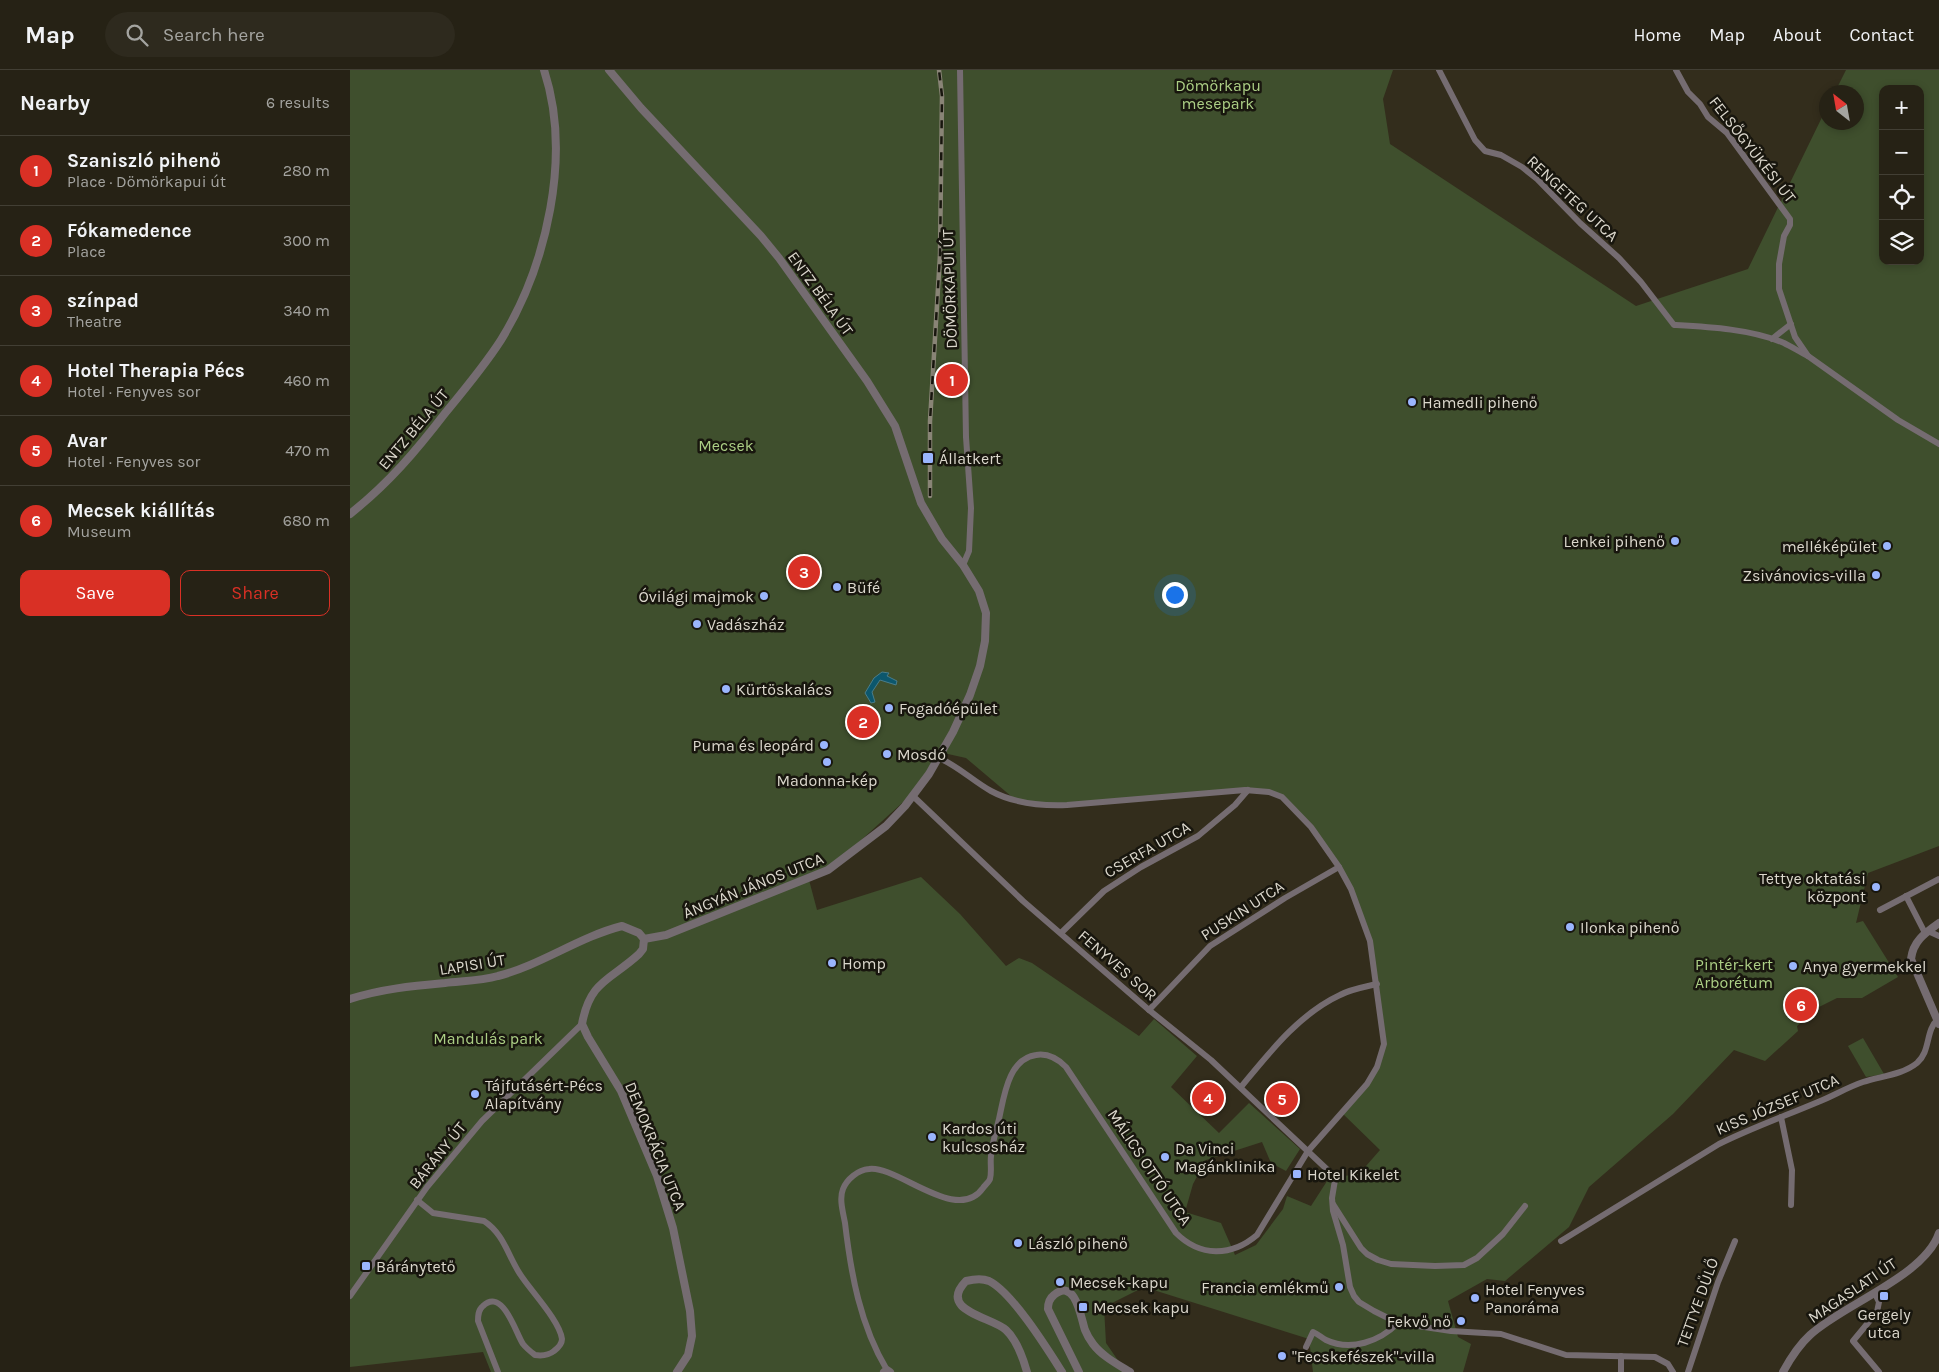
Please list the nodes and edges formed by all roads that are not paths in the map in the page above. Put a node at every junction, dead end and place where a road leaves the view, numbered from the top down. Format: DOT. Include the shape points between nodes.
graph roads {
  1 [pos="544,70"];
  2 [pos="609,70"];
  3 [pos="960,70"];
  4 [pos="1439,70"];
  5 [pos="1676,70"];
  6 [pos="1791,324"];
  7 [pos="1772,339"];
  8 [pos="1808,356"];
  9 [pos="1939,444"];
  10 [pos="350,514"];
  11 [pos="963,566"];
  12 [pos="939,758"];
  13 [pos="1248,790"];
  14 [pos="913,796"];
  15 [pos="1338,867"];
  16 [pos="1939,879"];
  17 [pos="1906,896"];
  18 [pos="1880,910"];
  19 [pos="1939,923"];
  20 [pos="1926,932"];
  21 [pos="1061,933"];
  22 [pos="1939,936"];
  23 [pos="644,939"];
  24 [pos="1377,984"];
  25 [pos="350,999"];
  26 [pos="1149,1010"];
  27 [pos="1938,1021"];
  28 [pos="582,1024"];
  29 [pos="1241,1087"];
  30 [pos="1781,1117"];
  31 [pos="1308,1151"];
  32 [pos="417,1200"];
  33 [pos="1332,1203"];
  34 [pos="1791,1205"];
  35 [pos="1524,1206"];
  36 [pos="1345,1221"];
  37 [pos="1337,1224"];
  38 [pos="1939,1233"];
  39 [pos="1560,1241"];
  40 [pos="1735,1241"];
  41 [pos="1875,1294"];
  42 [pos="350,1296"];
  43 [pos="1398,1323"];
  44 [pos="1306,1347"];
  45 [pos="1621,1356"];
  46 [pos="887,1371"];
  47 [pos="498,1372"];
  48 [pos="677,1372"];
  49 [pos="1027,1372"];
  50 [pos="1062,1372"];
  51 [pos="1079,1372"];
  52 [pos="1130,1372"];
  53 [pos="1621,1372"];
  54 [pos="1673,1372"];
  55 [pos="1688,1372"];
  56 [pos="1783,1372"];
  57 [pos="1879,1372"];
  1 -- 10 [label="street, ENTZ BÉLA ÚT" via="554,117 554,170 539,254 528,287 501,339 457,398 408,460"];
  2 -- 11 [label="street, ENTZ BÉLA ÚT" via="761,236 840,342 895,426 921,503"];
  3 -- 11 [label="street, DÖMÖRKAPUI ÚT" via="966,418 971,508 968,551"];
  4 -- 7 [label="street, RENGETEG UTCA" via="1475,140 1484,151 1501,155 1537,179 1619,258 1674,325 1710,327"];
  5 -- 6 [label="street, FELSŐGYÜKÉSI ÚT" via="1688,92 1727,134 1790,219 1779,264 1779,289"];
  6 -- 7 [label="street"];
  6 -- 8 [label="street, FELSŐGYÜKÉSI ÚT"];
  7 -- 8 [label="street"];
  8 -- 9 [label="street, FELSŐGYÜKÉSI ÚT" via="1898,420"];
  11 -- 12 [label="street, ÁNGYÁN JÁNOS UTCA" via="979,591 986,613 985,641 970,695"];
  12 -- 13 [label="street, MÁLICS OTTÓ UTCA" via="992,792 1018,802 1042,806"];
  12 -- 14 [label="street, ÁNGYÁN JÁNOS UTCA"];
  13 -- 15 [label="street, MÁLICS OTTÓ UTCA" via="1282,796 1311,827"];
  13 -- 21 [label="street, CSERFA UTCA" via="1198,836 1104,891"];
  14 -- 21 [label="street, FENYVES SOR"];
  14 -- 23 [label="street, ÁNGYÁN JÁNOS UTCA" via="886,826 828,870 666,935"];
  15 -- 24 [label="street, MÁLICS OTTÓ UTCA" via="1351,889 1370,941"];
  15 -- 26 [label="street, PUSKIN UTCA" via="1210,946"];
  16 -- 17 [label="street"];
  17 -- 18 [label="street"];
  17 -- 20 [label="street"];
  19 -- 20 [label="street"];
  20 -- 22 [label="street"];
  20 -- 27 [label="street" via="1917,940 1911,959"];
  21 -- 26 [label="street, FENYVES SOR"];
  23 -- 25 [label="street, LAPISI ÚT" via="639,932 622,926 498,976 401,987"];
  23 -- 28 [label="street" via="645,944 639,954 598,985"];
  24 -- 29 [label="street" via="1340,994 1294,1026"];
  24 -- 31 [label="street, MÁLICS OTTÓ UTCA" via="1384,1044 1377,1067 1367,1084"];
  26 -- 29 [label="street, FENYVES SOR"];
  27 -- 30 [label="street, KISS JÓZSEF UTCA" via="1933,1023 1924,1056 1911,1067 1863,1082"];
  28 -- 32 [label="street, BÁRÁNY ÚT" via="482,1122"];
  28 -- 48 [label="street, DEMOKRÁCIA UTCA" via="621,1091 656,1176 673,1228 692,1336 688,1355"];
  29 -- 31 [label="street, FENYVES SOR"];
  30 -- 34 [label="street" via="1792,1170"];
  30 -- 39 [label="street, KISS JÓZSEF UTCA" via="1719,1144"];
  31 -- 33 [label="street, FENYVES SOR" via="1333,1175"];
  31 -- 46 [label="street, MÁLICS OTTÓ UTCA" via="1257,1235 1250,1241 1233,1250 1196,1247 1181,1239 1171,1227 1066,1067 1041,1054 1023,1060 1013,1071 1004,1099 991,1155 990,1179 976,1196 959,1200 940,1196 877,1169 856,1174 843,1190 842,1205 853,1282 865,1323"];
  32 -- 42 [label="street, BÁRÁNY ÚT"];
  32 -- 47 [label="street" via="432,1213 484,1221 491,1226 503,1239 519,1273 557,1326 562,1338 558,1348 540,1356 524,1345 511,1317 503,1308 496,1302 482,1306 478,1321"];
  33 -- 36 [label="street"];
  33 -- 37 [label="street, FENYVES SOR"];
  35 -- 36 [label="street" via="1503,1234 1477,1258 1464,1265 1400,1264 1378,1260 1361,1248"];
  36 -- 37 [label="street"];
  37 -- 43 [label="street, FENYVES SOR" via="1354,1296"];
  38 -- 41 [label="street, MAGASLATI ÚT" via="1918,1262"];
  40 -- 55 [label="street, TETTYE DŰLŐ"];
  41 -- 56 [label="street, MAGASLATI ÚT" via="1810,1335"];
  41 -- 57 [label="street" via="1879,1302 1876,1312 1853,1341"];
  43 -- 44 [label="street" via="1376,1340 1361,1344 1334,1342 1313,1332"];
  43 -- 45 [label="street, FENYVES SOR" via="1501,1334 1566,1355"];
  45 -- 53 [label="street"];
  45 -- 54 [label="street, FENYVES SOR" via="1655,1357 1668,1364"];
  49 -- 50 [label="street" via="1008,1331 962,1306 959,1290 966,1281 983,1279 1001,1290 1020,1311"];
  51 -- 52 [label="street" via="1048,1309 1052,1297 1060,1292 1073,1296 1085,1331 1096,1347"];
}
